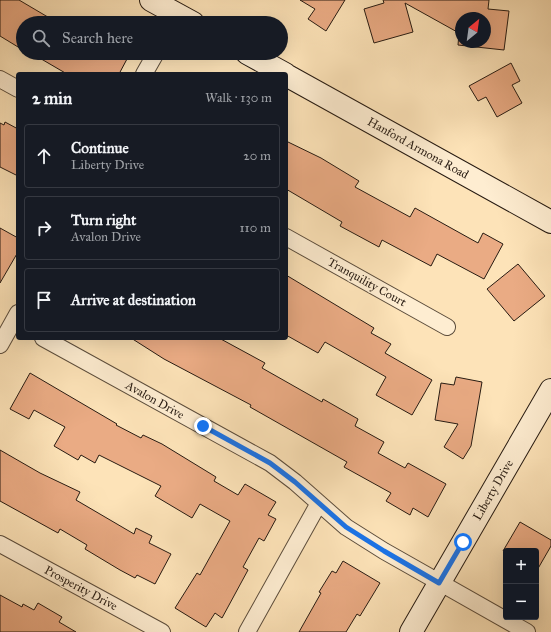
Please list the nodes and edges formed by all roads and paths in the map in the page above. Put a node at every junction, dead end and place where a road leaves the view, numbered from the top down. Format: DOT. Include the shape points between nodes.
graph roads {
  1 [pos="152,0"];
  2 [pos="175,16"];
  3 [pos="152,60"];
  4 [pos="260,60"];
  5 [pos="145,72"];
  6 [pos="282,72"];
  7 [pos="288,75"];
  8 [pos="0,80"];
  9 [pos="16,88"];
  10 [pos="551,222"];
  11 [pos="288,239"];
  12 [pos="12,318"];
  13 [pos="447,326"];
  14 [pos="47,340"];
  15 [pos="0,346"];
  16 [pos="551,390"];
  17 [pos="319,503"];
  18 [pos="0,544"];
  19 [pos="439,583"];
  20 [pos="162,632"];
  21 [pos="247,632"];
  22 [pos="412,632"];
  23 [pos="527,632"];
  1 -- 2 [label="main road"];
  3 -- 5 [label="street"];
  4 -- 6 [label="main road, Hanford Armona Road"];
  7 -- 10 [label="main road, Hanford Armona Road"];
  8 -- 9 [label="street"];
  11 -- 13 [label="street, Tranquility Court"];
  12 -- 15 [label="street"];
  14 -- 17 [label="street, Avalon Drive" via="270,463"];
  16 -- 19 [label="main road, Liberty Drive"];
  17 -- 19 [label="street, Avalon Drive" via="346,527"];
  17 -- 21 [label="street"];
  18 -- 20 [label="street, Prosperity Drive"];
  19 -- 22 [label="main road, Liberty Drive"];
  19 -- 23 [label="street, Avalon Drive"];
}
